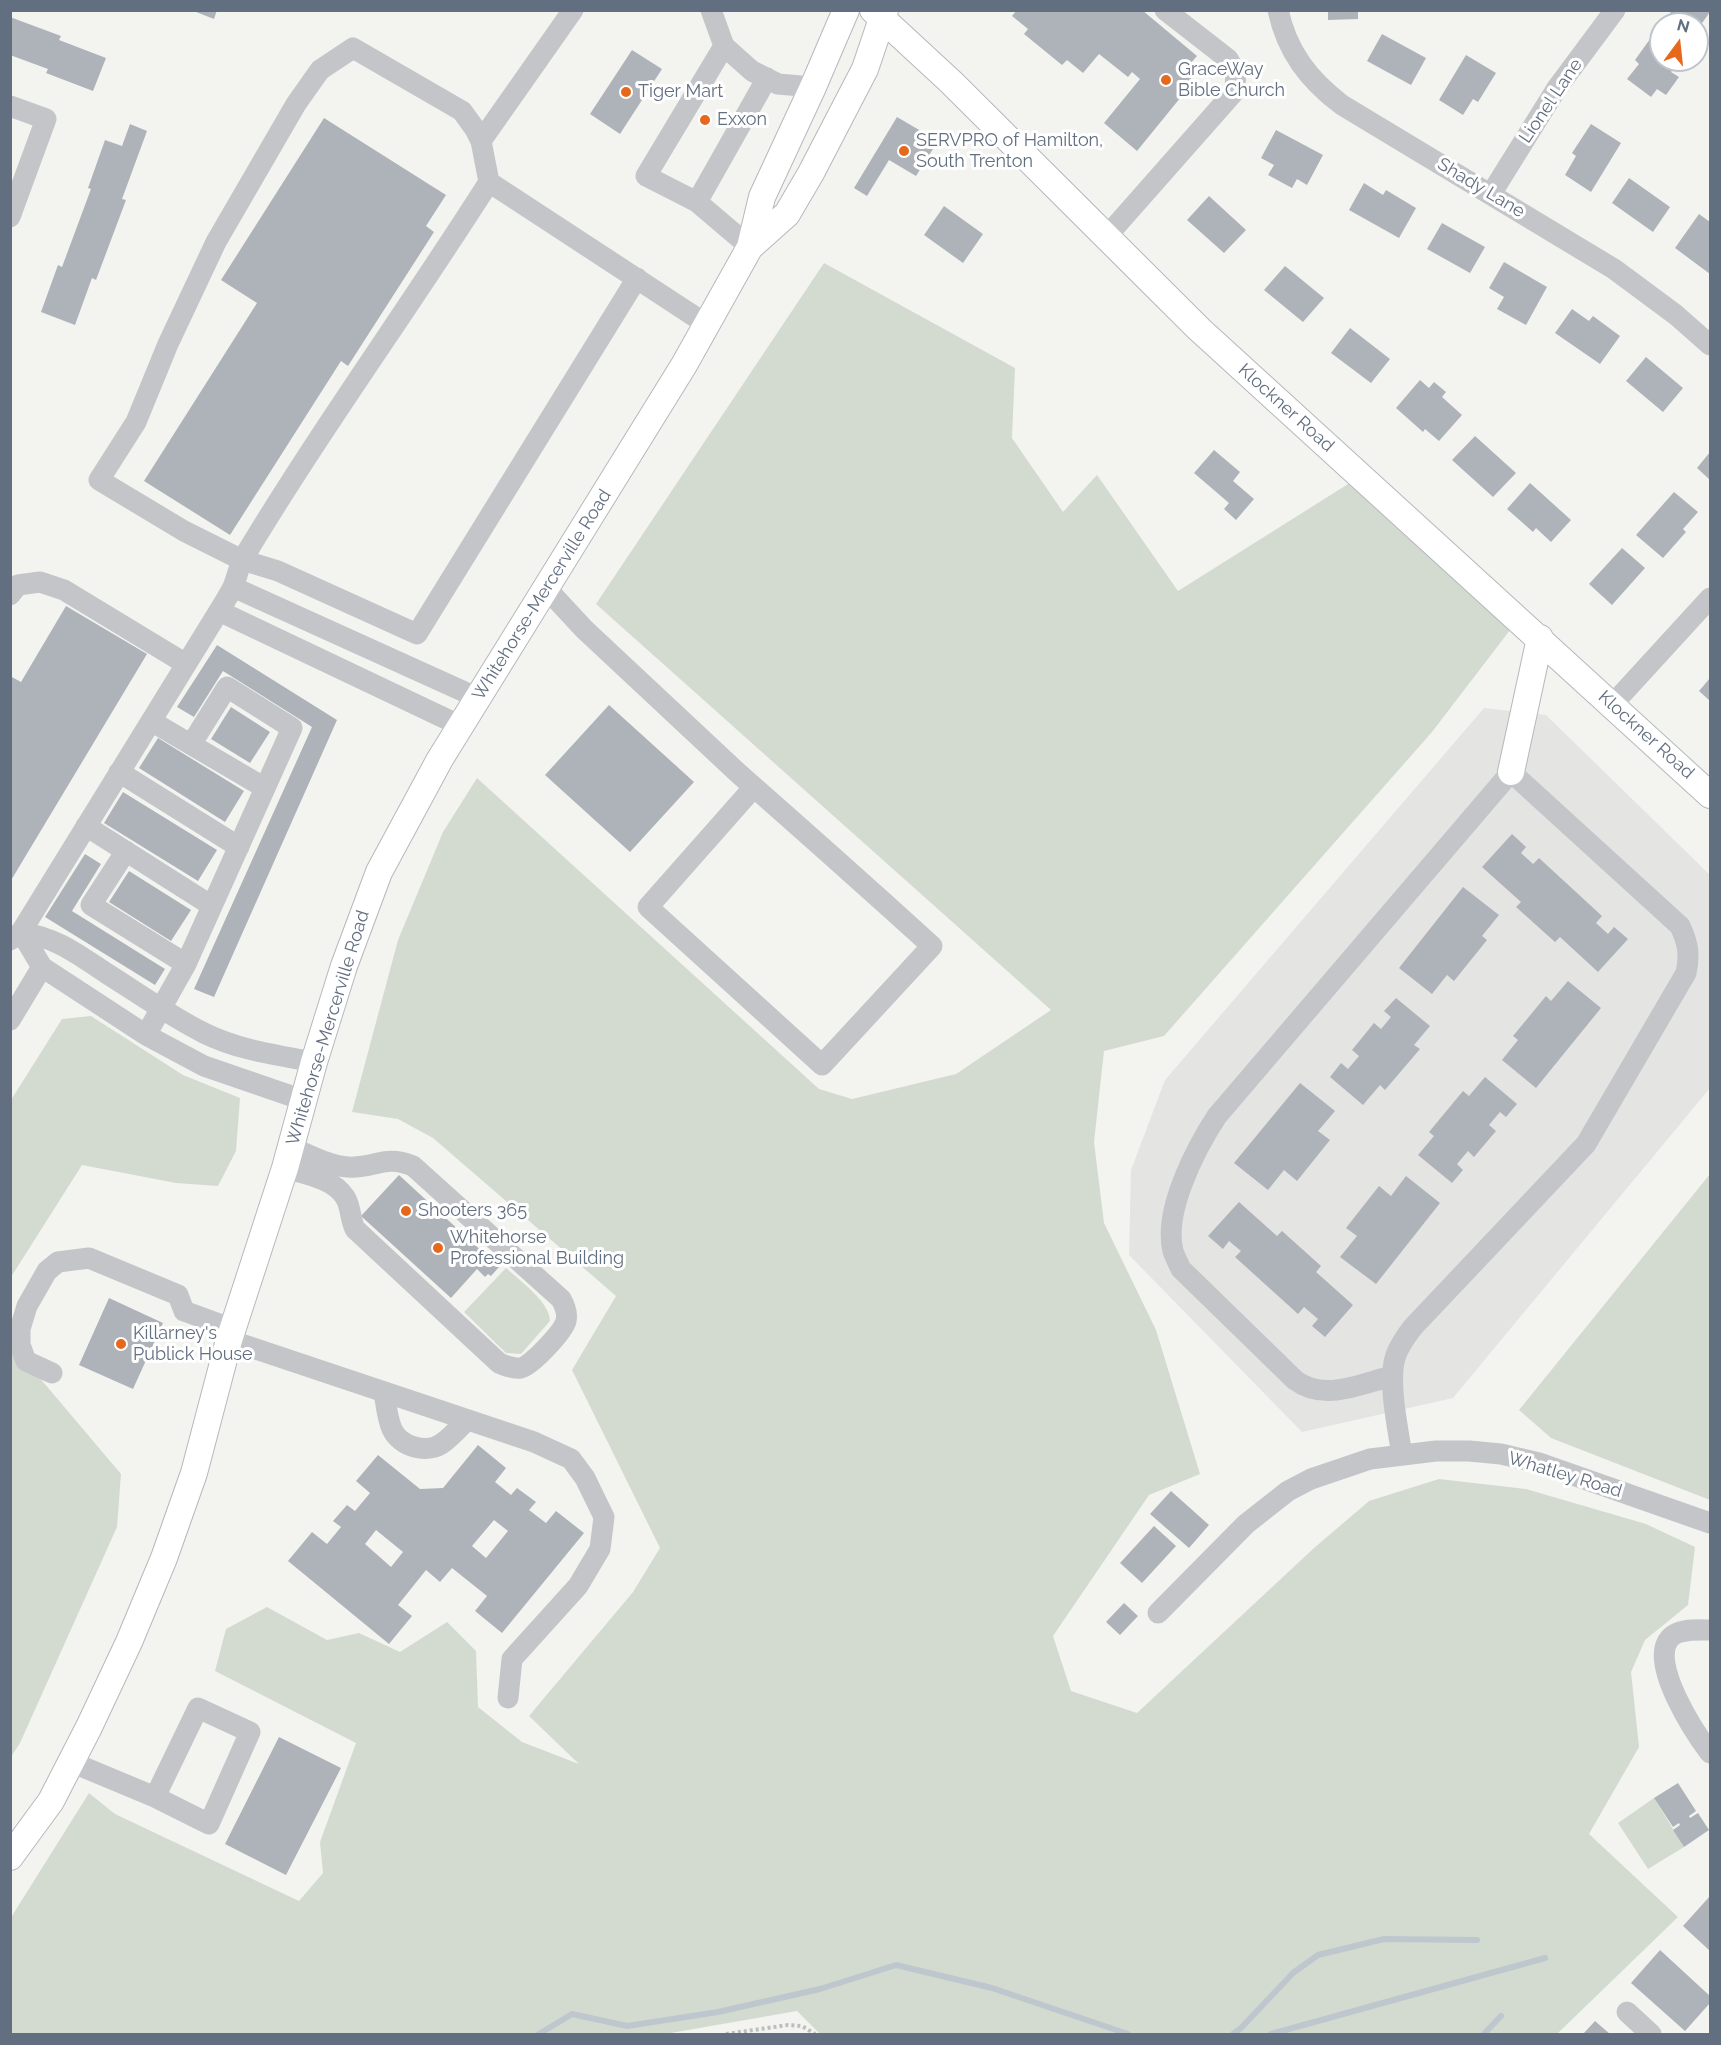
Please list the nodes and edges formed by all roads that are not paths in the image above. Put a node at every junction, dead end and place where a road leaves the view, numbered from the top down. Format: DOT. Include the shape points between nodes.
graph roads {
  1 [pos="573,10"];
  2 [pos="711,10"];
  3 [pos="846,10"];
  4 [pos="1278,10"];
  5 [pos="1615,10"];
  6 [pos="880,13"];
  7 [pos="1172,13"];
  8 [pos="724,46"];
  9 [pos="767,78"];
  10 [pos="813,87"];
  11 [pos="10,106"];
  12 [pos="481,141"];
  13 [pos="489,182"];
  14 [pos="1491,194"];
  15 [pos="697,202"];
  16 [pos="10,218"];
  17 [pos="1106,237"];
  18 [pos="750,247"];
  19 [pos="637,278"];
  20 [pos="706,324"];
  21 [pos="1710,345"];
  22 [pos="242,560"];
  23 [pos="233,587"];
  24 [pos="546,588"];
  25 [pos="10,595"];
  26 [pos="1710,598"];
  27 [pos="219,611"];
  28 [pos="1540,638"];
  29 [pos="186,664"];
  30 [pos="478,698"];
  31 [pos="1612,705"];
  32 [pos="151,721"];
  33 [pos="461,726"];
  34 [pos="192,743"];
  35 [pos="119,772"];
  36 [pos="1511,772"];
  37 [pos="754,787"];
  38 [pos="265,788"];
  39 [pos="1710,795"];
  40 [pos="86,826"];
  41 [pos="239,847"];
  42 [pos="126,851"];
  43 [pos="212,906"];
  44 [pos="16,936"];
  45 [pos="186,964"];
  46 [pos="42,967"];
  47 [pos="162,1009"];
  48 [pos="10,1020"];
  49 [pos="146,1035"];
  50 [pos="314,1062"];
  51 [pos="303,1100"];
  52 [pos="287,1158"];
  53 [pos="361,1167"];
  54 [pos="345,1197"];
  55 [pos="231,1335"];
  56 [pos="52,1373"];
  57 [pos="1392,1376"];
  58 [pos="384,1392"];
  59 [pos="467,1420"];
  60 [pos="1402,1455"];
  61 [pos="1710,1523"];
  62 [pos="1158,1613"];
  63 [pos="1710,1630"];
  64 [pos="508,1698"];
  65 [pos="1710,1753"];
  66 [pos="71,1762"];
  67 [pos="155,1797"];
  68 [pos="10,1857"];
  69 [pos="1628,2012"];
  70 [pos="1651,2034"];
  1 -- 12 [label="street"];
  2 -- 8 [label="street"];
  3 -- 10 [label="main road, Whitehorse-Mercerville Road"];
  4 -- 14 [label="street, Shady Lane" via="1292,50 1320,88"];
  5 -- 14 [label="street, Lionel Lane" via="1557,88"];
  6 -- 17 [label="main road, Klockner Road"];
  6 -- 18 [label="main road, Whitehorse-Mercerville Road" via="865,69 811,173 787,214"];
  7 -- 17 [label="street" via="1228,59 1237,78 1233,92"];
  8 -- 9 [label="street" via="752,71"];
  8 -- 15 [label="street" via="646,176"];
  9 -- 10 [label="street" via="778,84"];
  9 -- 15 [label="street"];
  10 -- 18 [label="main road, Whitehorse-Mercerville Road" via="762,197"];
  11 -- 16 [label="street" via="46,119"];
  12 -- 13 [label="street"];
  12 -- 22 [label="street" via="462,111 353,48 320,70 216,242 136,422 99,480 184,531"];
  13 -- 19 [label="street"];
  13 -- 22 [label="street"];
  14 -- 21 [label="street, Shady Lane" via="1614,269 1677,315"];
  15 -- 18 [label="street"];
  17 -- 28 [label="main road, Klockner Road" via="1199,329"];
  18 -- 20 [label="main road, Whitehorse-Mercerville Road"];
  19 -- 20 [label="street"];
  19 -- 22 [label="street" via="417,634"];
  20 -- 24 [label="main road, Whitehorse-Mercerville Road"];
  22 -- 23 [label="street"];
  23 -- 27 [label="street"];
  23 -- 30 [label="street"];
  24 -- 30 [label="main road, Whitehorse-Mercerville Road"];
  24 -- 37 [label="street"];
  25 -- 29 [label="street" via="18,585 40,582 64,590"];
  26 -- 31 [label="street"];
  27 -- 29 [label="street"];
  27 -- 33 [label="street"];
  28 -- 31 [label="main road, Klockner Road"];
  28 -- 36 [label="main road"];
  29 -- 32 [label="street"];
  30 -- 33 [label="main road, Whitehorse-Mercerville Road"];
  31 -- 39 [label="main road, Klockner Road"];
  32 -- 34 [label="street"];
  32 -- 35 [label="street"];
  33 -- 50 [label="main road, Whitehorse-Mercerville Road" via="379,872"];
  34 -- 38 [label="street"];
  34 -- 38 [label="street" via="227,687 292,728"];
  35 -- 40 [label="street"];
  35 -- 41 [label="street"];
  36 -- 57 [label="street" via="1680,926 1688,942 1686,973 1586,1144 1402,1340"];
  36 -- 57 [label="street" via="1218,1116 1188,1167 1177,1202 1171,1233 1181,1269 1295,1380 1304,1387 1329,1392"];
  37 -- 37 [label="street" via="932,946 822,1065 648,907"];
  38 -- 41 [label="street"];
  40 -- 42 [label="street"];
  40 -- 44 [label="street"];
  41 -- 43 [label="street"];
  42 -- 43 [label="street"];
  42 -- 45 [label="street" via="91,905"];
  43 -- 45 [label="street"];
  44 -- 46 [label="street"];
  44 -- 47 [label="street" via="42,935 65,946"];
  45 -- 47 [label="street"];
  46 -- 48 [label="street"];
  46 -- 49 [label="street"];
  47 -- 49 [label="street"];
  47 -- 50 [label="street" via="205,1034 248,1050"];
  49 -- 51 [label="street" via="204,1066"];
  50 -- 51 [label="main road, Whitehorse-Mercerville Road"];
  51 -- 52 [label="main road, Whitehorse-Mercerville Road"];
  52 -- 53 [label="street"];
  52 -- 54 [label="street"];
  52 -- 55 [label="main road, Whitehorse-Mercerville Road"];
  53 -- 54 [label="street"];
  53 -- 54 [label="street" via="388,1160 413,1166 561,1299 566,1321 561,1330 523,1368 499,1363 355,1229"];
  55 -- 56 [label="street" via="184,1311 178,1295 89,1258 58,1262 38,1285 20,1329 26,1361"];
  55 -- 58 [label="street"];
  55 -- 66 [label="main road, Whitehorse-Mercerville Road" via="194,1473 164,1558"];
  57 -- 60 [label="street"];
  58 -- 59 [label="street"];
  58 -- 59 [label="street" via="396,1437 416,1448 442,1444"];
  59 -- 64 [label="street" via="572,1459 604,1517 600,1549 578,1586 512,1659"];
  60 -- 61 [label="street, Whatley Road" via="1469,1451 1520,1458"];
  60 -- 62 [label="street, Whatley Road" via="1370,1459 1288,1491 1245,1524"];
  63 -- 65 [label="street" via="1678,1633 1671,1637 1665,1653 1679,1705"];
  66 -- 67 [label="street"];
  66 -- 68 [label="main road, Whitehorse-Mercerville Road" via="51,1801"];
  67 -- 67 [label="street" via="209,1824 250,1732 198,1708"];
  69 -- 70 [label="street"];
}
